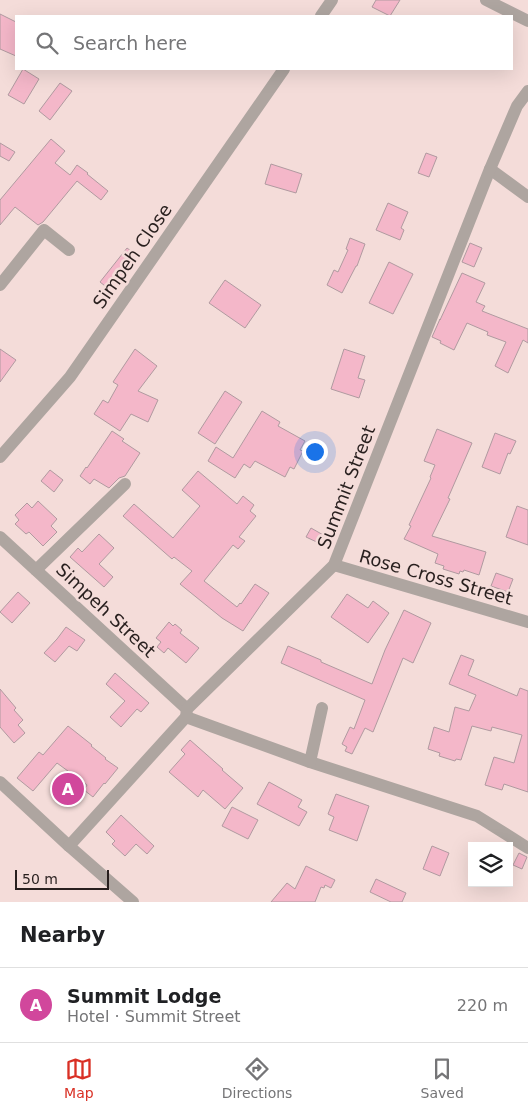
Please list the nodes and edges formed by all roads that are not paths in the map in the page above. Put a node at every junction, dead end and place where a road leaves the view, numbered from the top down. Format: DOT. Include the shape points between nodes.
graph roads {
  1 [pos="332,0"];
  2 [pos="486,0"];
  3 [pos="322,15"];
  4 [pos="528,21"];
  5 [pos="283,70"];
  6 [pos="528,91"];
  7 [pos="490,169"];
  8 [pos="528,197"];
  9 [pos="68,250"];
  10 [pos="0,285"];
  11 [pos="0,457"];
  12 [pos="125,484"];
  13 [pos="0,537"];
  14 [pos="334,565"];
  15 [pos="36,570"];
  16 [pos="528,622"];
  17 [pos="322,708"];
  18 [pos="186,713"];
  19 [pos="310,762"];
  20 [pos="0,782"];
  21 [pos="69,846"];
  22 [pos="528,848"];
  23 [pos="126,900"];
  1 -- 3 [label="street"];
  2 -- 4 [label="street"];
  5 -- 11 [label="street, Simpeh Close" via="70,377"];
  6 -- 7 [label="street, Summit Street" via="517,106"];
  7 -- 8 [label="street"];
  7 -- 14 [label="street, Summit Street"];
  9 -- 10 [label="street" via="44,230"];
  12 -- 15 [label="street"];
  13 -- 15 [label="street, Simpeh Street"];
  14 -- 16 [label="street, Rose Cross Street"];
  14 -- 18 [label="street, Summit Street"];
  15 -- 18 [label="street, Simpeh Street"];
  17 -- 19 [label="street"];
  18 -- 19 [label="street"];
  18 -- 21 [label="street, Summit Street"];
  19 -- 22 [label="street" via="477,816"];
  20 -- 21 [label="street"];
  21 -- 23 [label="street"];
}
